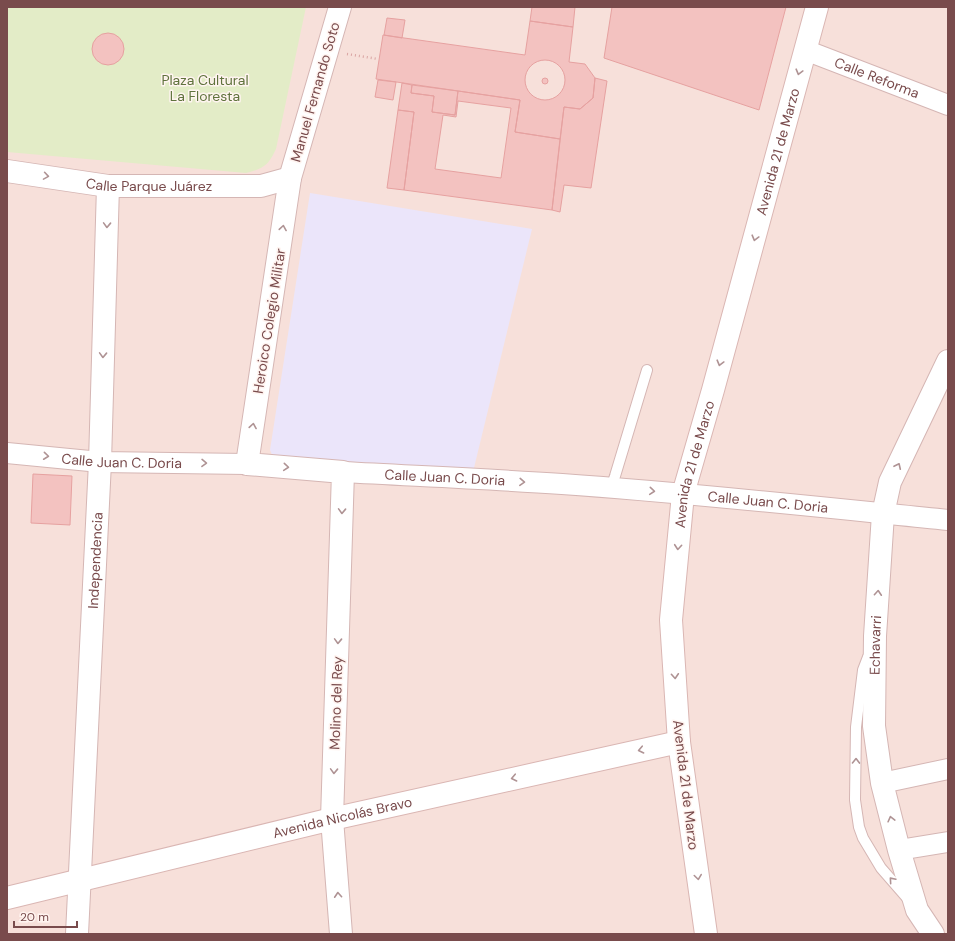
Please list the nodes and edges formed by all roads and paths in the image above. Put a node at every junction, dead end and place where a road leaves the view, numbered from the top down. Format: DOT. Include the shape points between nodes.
graph roads {
  1 [pos="340,7"];
  2 [pos="817,7"];
  3 [pos="805,50"];
  4 [pos="344,54"];
  5 [pos="378,59"];
  6 [pos="948,105"];
  7 [pos="7,171"];
  8 [pos="290,178"];
  9 [pos="108,186"];
  10 [pos="948,361"];
  11 [pos="647,370"];
  12 [pos="7,453"];
  13 [pos="100,462"];
  14 [pos="247,464"];
  15 [pos="343,472"];
  16 [pos="611,488"];
  17 [pos="683,494"];
  18 [pos="883,514"];
  19 [pos="948,520"];
  20 [pos="875,636"];
  21 [pos="679,742"];
  22 [pos="948,769"];
  23 [pos="882,783"];
  24 [pos="332,819"];
  25 [pos="948,842"];
  26 [pos="899,850"];
  27 [pos="79,881"];
  28 [pos="7,898"];
  29 [pos="917,910"];
  30 [pos="77,934"];
  31 [pos="341,934"];
  32 [pos="706,934"];
  33 [pos="933,934"];
  1 -- 8 [label="street, Manuel Fernando Soto"];
  2 -- 3 [label="street, Avenida 21 de Marzo"];
  3 -- 6 [label="street, Calle Reforma"];
  3 -- 17 [label="street, Avenida 21 de Marzo, one-way"];
  4 -- 5 [label="path"];
  7 -- 9 [label="street, Calle Parque Juárez, one-way"];
  8 -- 9 [label="street, Calle Parque Juárez" via="262,186"];
  14 -- 8 [label="street, Heroico Colegio Militar, one-way"];
  9 -- 13 [label="street, Independencia, one-way"];
  18 -- 10 [label="street, Echavarri, one-way" via="890,482"];
  11 -- 16 [label="lane"];
  12 -- 13 [label="street, Calle Juan C. Doria, one-way"];
  13 -- 14 [label="street, Calle Juan C. Doria, one-way"];
  13 -- 27 [label="street, Independencia"];
  14 -- 15 [label="street, Calle Juan C. Doria, one-way"];
  15 -- 16 [label="street, Calle Juan C. Doria, one-way"];
  15 -- 24 [label="street, Molino del Rey, one-way"];
  16 -- 17 [label="street, Calle Juan C. Doria, one-way"];
  17 -- 18 [label="street, Calle Juan C. Doria"];
  17 -- 21 [label="street, Avenida 21 de Marzo, one-way" via="671,620"];
  18 -- 19 [label="street, Calle Juan C. Doria"];
  20 -- 18 [label="street, Echavarri, one-way"];
  20 -- 23 [label="street, Echavarri" via="874,726"];
  29 -- 20 [label="lane, one-way" via="881,868 858,827 855,800 856,727 863,670"];
  21 -- 24 [label="street, Avenida Nicolás Bravo, one-way"];
  21 -- 32 [label="street, Avenida 21 de Marzo, one-way"];
  22 -- 23 [label="street"];
  26 -- 23 [label="street, Echavarri, one-way"];
  24 -- 27 [label="street, Avenida Nicolás Bravo"];
  31 -- 24 [label="street, Molino del Rey, one-way"];
  25 -- 26 [label="street"];
  26 -- 29 [label="street, Echavarri"];
  27 -- 28 [label="street, Avenida Nicolás Bravo"];
  27 -- 30 [label="street, Independencia"];
  29 -- 33 [label="street, Echavarri"];
}
